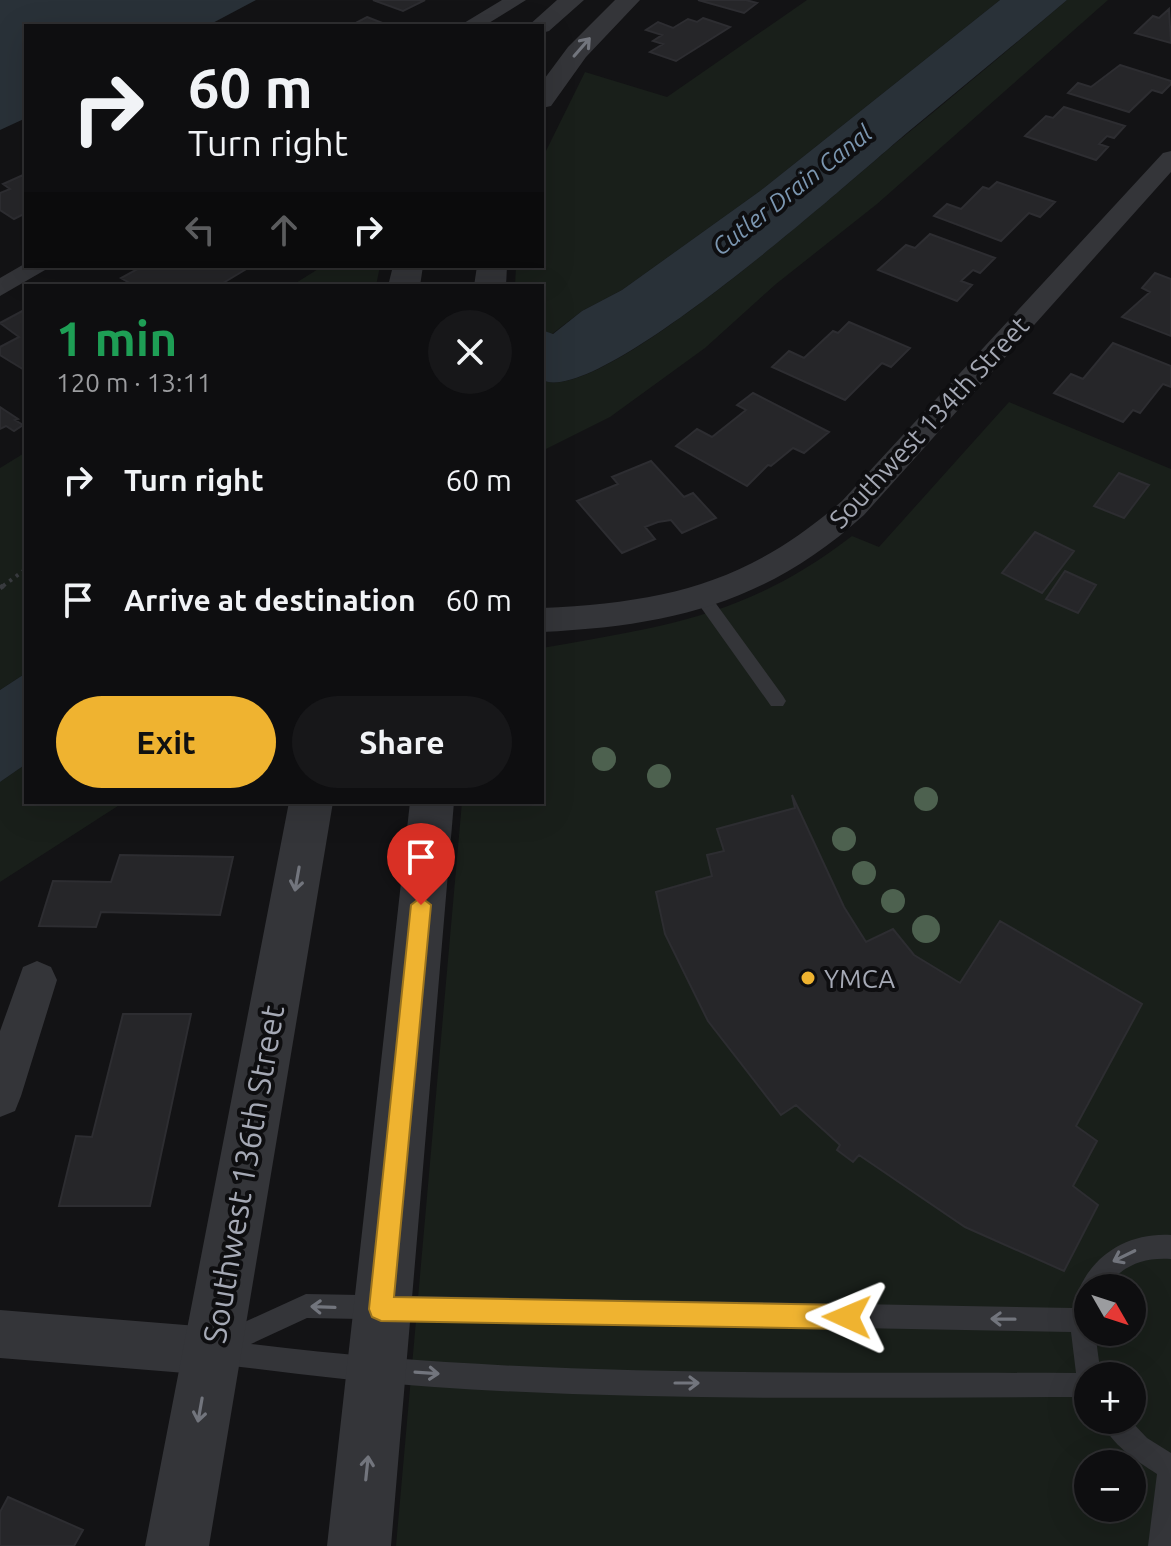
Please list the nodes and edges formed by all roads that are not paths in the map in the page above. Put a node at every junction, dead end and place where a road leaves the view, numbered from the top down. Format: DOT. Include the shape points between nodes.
graph roads {
  1 [pos="516,0"];
  2 [pos="572,0"];
  3 [pos="628,0"];
  4 [pos="473,24"];
  5 [pos="542,24"];
  6 [pos="544,97"];
  7 [pos="1171,158"];
  8 [pos="35,268"];
  9 [pos="0,288"];
  10 [pos="703,598"];
  11 [pos="544,620"];
  12 [pos="777,701"];
  13 [pos="311,804"];
  14 [pos="432,804"];
  15 [pos="37,980"];
  16 [pos="0,1096"];
  17 [pos="1171,1247"];
  18 [pos="1100,1274"];
  19 [pos="381,1309"];
  20 [pos="1074,1320"];
  21 [pos="0,1334"];
  22 [pos="210,1351"];
  23 [pos="377,1370"];
  24 [pos="1074,1385"];
  25 [pos="1126,1434"];
  26 [pos="177,1546"];
  27 [pos="359,1546"];
  28 [pos="1161,1546"];
  1 -- 4 [label="street"];
  2 -- 5 [label="street"];
  6 -- 3 [label="street, one-way" via="577,52"];
  7 -- 10 [label="street, Southwest 134th Street" via="841,520 781,564"];
  8 -- 9 [label="street"];
  10 -- 11 [label="street, Southwest 134th Street" via="623,616"];
  10 -- 12 [label="lane"];
  13 -- 22 [label="street, Southwest 136th Street, one-way"];
  14 -- 19 [label="street"];
  15 -- 16 [label="street"];
  17 -- 18 [label="lane, one-way" via="1129,1251"];
  20 -- 19 [label="lane, one-way"];
  19 -- 22 [label="lane, one-way" via="306,1306"];
  19 -- 23 [label="street"];
  21 -- 22 [label="street"];
  22 -- 23 [label="lane"];
  22 -- 26 [label="street, Southwest 136th Street, one-way"];
  23 -- 24 [label="lane, one-way" via="548,1383"];
  27 -- 23 [label="street, one-way"];
  25 -- 28 [label="lane" via="1171,1468"];
}
